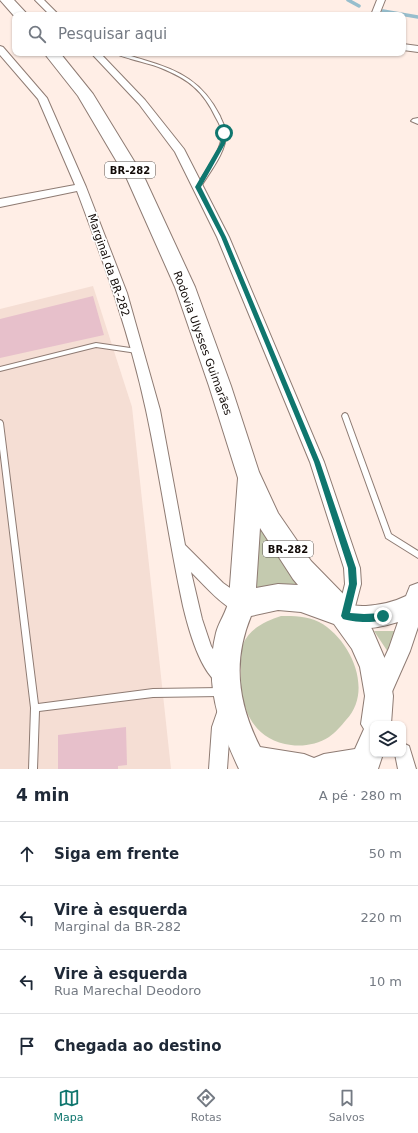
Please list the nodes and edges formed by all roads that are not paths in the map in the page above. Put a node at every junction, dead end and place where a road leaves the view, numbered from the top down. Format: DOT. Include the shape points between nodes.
graph roads {
  1 [pos="6,0"];
  2 [pos="39,0"];
  3 [pos="381,0"];
  4 [pos="18,12"];
  5 [pos="52,12"];
  6 [pos="376,12"];
  7 [pos="406,48"];
  8 [pos="0,49"];
  9 [pos="418,50"];
  10 [pos="54,56"];
  11 [pos="98,56"];
  12 [pos="126,56"];
  13 [pos="81,187"];
  14 [pos="198,187"];
  15 [pos="0,203"];
  16 [pos="137,351"];
  17 [pos="0,369"];
  18 [pos="345,416"];
  19 [pos="0,423"];
  20 [pos="3,463"];
  21 [pos="247,472"];
  22 [pos="178,549"];
  23 [pos="418,556"];
  24 [pos="417,598"];
  25 [pos="241,606"];
  26 [pos="345,616"];
  27 [pos="226,692"];
  28 [pos="35,708"];
  29 [pos="381,713"];
  30 [pos="404,757"];
  31 [pos="367,760"];
  32 [pos="252,764"];
  33 [pos="33,769"];
  34 [pos="218,769"];
  35 [pos="295,769"];
  36 [pos="304,769"];
  37 [pos="324,769"];
  38 [pos="407,769"];
  1 -- 4 [label="highway"];
  2 -- 5 [label="street"];
  3 -- 6 [label="street"];
  7 -- 9 [label="street"];
  8 -- 13 [label="street, Marginal da BR-282" via="42,98"];
  10 -- 21 [label="highway, Rodovia Ulysses Guimarães / BR-282" via="85,94 139,186 185,287"];
  11 -- 14 [label="street" via="142,102 175,145"];
  12 -- 14 [label="lane" via="169,69 191,80 212,102 224,133 222,144"];
  13 -- 15 [label="street"];
  13 -- 16 [label="street, Marginal da BR-282" via="121,293"];
  14 -- 26 [label="street" via="223,237 317,462 352,568 353,584"];
  16 -- 17 [label="lane" via="96,345"];
  16 -- 22 [label="street, Marginal da BR-282" via="153,410"];
  18 -- 23 [label="lane" via="388,536"];
  19 -- 20 [label="lane"];
  20 -- 28 [label="lane"];
  21 -- 25 [label="highway, Rodovia Ulysses Guimarães / BR-282" via="248,537"];
  21 -- 26 [label="highway, Rodovia Ulysses Guimarães / BR-282" via="269,520 302,570"];
  22 -- 25 [label="street"];
  22 -- 27 [label="street, Marginal da BR-282" via="204,650"];
  24 -- 26 [label="main road" via="400,611 383,616"];
  24 -- 29 [label="main road"];
  25 -- 26 [label="highway" via="266,598 293,597 320,603"];
  25 -- 27 [label="highway, Rodovia Ulysses Guimarães / BR-282" via="231,629 226,654"];
  26 -- 29 [label="highway, Rodovia Ulysses Guimarães / BR-282" via="362,639 374,666"];
  27 -- 28 [label="lane" via="153,694"];
  27 -- 32 [label="highway, Rodovia Ulysses Guimarães / BR-282" via="240,741"];
  27 -- 34 [label="street"];
  28 -- 33 [label="lane"];
  30 -- 38 [label="street"];
  31 -- 37 [label="highway"];
  32 -- 35 [label="highway"];
  35 -- 36 [label="highway"];
}
